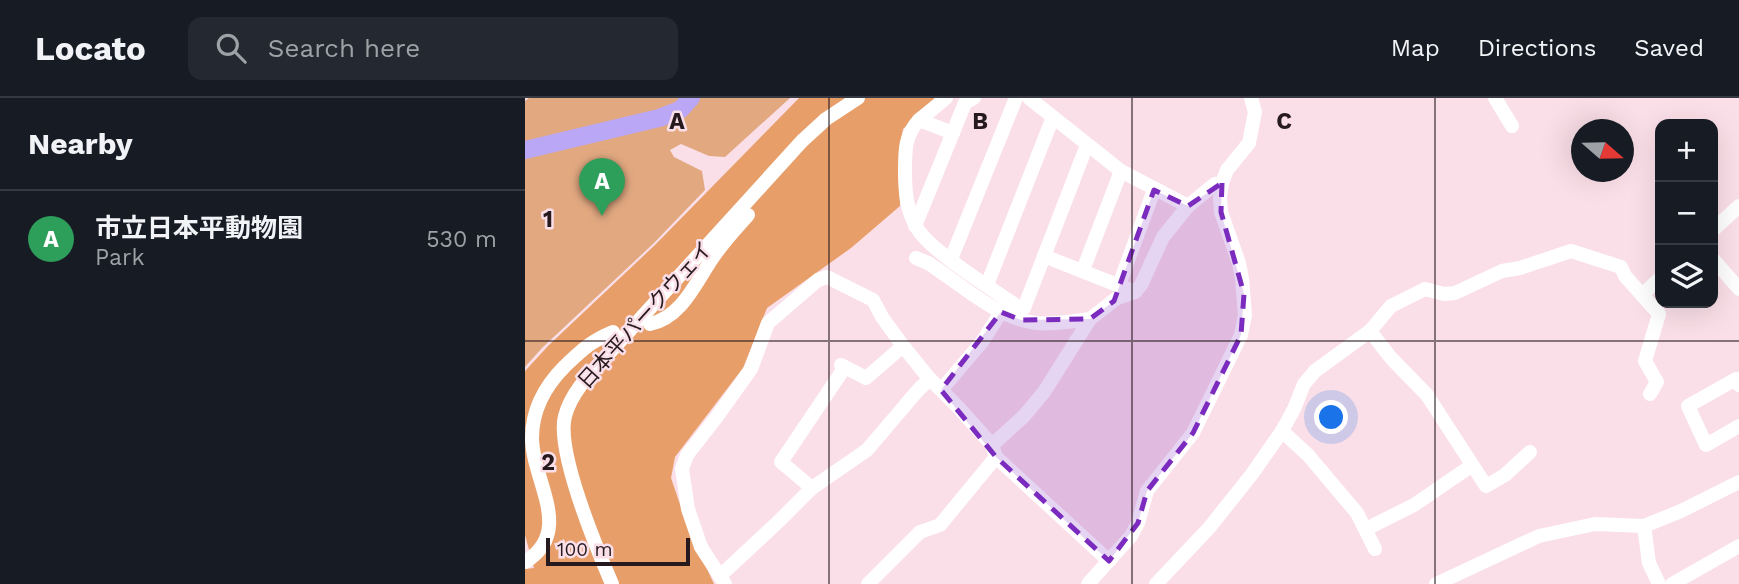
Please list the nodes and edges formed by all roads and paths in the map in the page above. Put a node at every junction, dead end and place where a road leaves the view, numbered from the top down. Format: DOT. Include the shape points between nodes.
graph roads {
  1 [pos="858,98"];
  2 [pos="946,98"];
  3 [pos="974,98"];
  4 [pos="1016,98"];
  5 [pos="1030,98"];
  6 [pos="1251,98"];
  7 [pos="1495,98"];
  8 [pos="1053,117"];
  9 [pos="919,120"];
  10 [pos="1512,126"];
  11 [pos="953,133"];
  12 [pos="802,141"];
  13 [pos="1087,145"];
  14 [pos="1121,171"];
  15 [pos="1221,183"];
  16 [pos="1154,190"];
  17 [pos="1188,206"];
  18 [pos="1739,206"];
  19 [pos="1718,225"];
  20 [pos="915,226"];
  21 [pos="1044,256"];
  22 [pos="916,258"];
  23 [pos="951,258"];
  24 [pos="1718,265"];
  25 [pos="1083,270"];
  26 [pos="1655,283"];
  27 [pos="987,285"];
  28 [pos="1119,285"];
  29 [pos="1739,289"];
  30 [pos="1135,292"];
  31 [pos="1642,295"];
  32 [pos="1001,312"];
  33 [pos="1090,320"];
  34 [pos="650,324"];
  35 [pos="1370,331"];
  36 [pos="613,332"];
  37 [pos="903,346"];
  38 [pos="935,384"];
  39 [pos="1739,386"];
  40 [pos="1650,394"];
  41 [pos="1739,426"];
  42 [pos="1282,431"];
  43 [pos="994,451"];
  44 [pos="1530,452"];
  45 [pos="1471,466"];
  46 [pos="1739,482"];
  47 [pos="812,488"];
  48 [pos="1644,526"];
  49 [pos="1366,529"];
  50 [pos="1739,546"];
  51 [pos="1375,549"];
  52 [pos="1109,561"];
  53 [pos="525,562"];
  54 [pos="723,579"];
  55 [pos="613,584"];
  56 [pos="868,584"];
  57 [pos="1088,584"];
  58 [pos="1156,584"];
  59 [pos="1436,584"];
  60 [pos="1659,584"];
  61 [pos="1672,584"];
  1 -- 12 [label="street, 日本平パークウェイ"];
  2 -- 9 [label="street"];
  3 -- 11 [label="street" via="965,103"];
  4 -- 23 [label="street"];
  5 -- 8 [label="street"];
  6 -- 15 [label="street" via="1255,112 1249,143"];
  7 -- 10 [label="street"];
  8 -- 13 [label="street"];
  8 -- 27 [label="street"];
  9 -- 11 [label="street"];
  9 -- 20 [label="street" via="908,134 905,155 905,187"];
  11 -- 20 [label="street"];
  12 -- 34 [label="street" via="781,178 718,250 683,303"];
  12 -- 55 [label="street, 日本平パークウェイ" via="611,351 570,403 563,429 566,452"];
  13 -- 14 [label="street"];
  13 -- 21 [label="street"];
  14 -- 16 [label="street"];
  14 -- 25 [label="street"];
  15 -- 17 [label="street"];
  15 -- 52 [label="street" via="1221,212 1239,262 1244,294 1241,335 1193,433 1147,491 1131,536"];
  16 -- 17 [label="street"];
  16 -- 28 [label="street"];
  17 -- 30 [label="street" via="1163,237"];
  18 -- 19 [label="street"];
  20 -- 23 [label="street"];
  21 -- 25 [label="street"];
  21 -- 27 [label="street" via="1024,308"];
  22 -- 32 [label="street"];
  23 -- 27 [label="street"];
  24 -- 29 [label="street"];
  25 -- 28 [label="street"];
  26 -- 31 [label="street"];
  28 -- 30 [label="street"];
  30 -- 33 [label="street" via="1117,298"];
  31 -- 35 [label="street" via="1621,267 1571,251 1501,271 1455,293 1425,289 1391,306"];
  31 -- 40 [label="street" via="1658,314 1644,361 1657,382"];
  32 -- 33 [label="street" via="1036,323"];
  32 -- 38 [label="street" via="982,342"];
  33 -- 43 [label="street" via="1044,392"];
  35 -- 42 [label="street" via="1309,377"];
  35 -- 45 [label="street" via="1427,395"];
  36 -- 53 [label="street" via="590,342 541,396 532,440 549,513 548,531 544,546"];
  37 -- 38 [label="street"];
  37 -- 47 [label="street" via="866,378 843,366 781,462"];
  37 -- 54 [label="street" via="873,300 827,277 768,323 751,369 687,455 682,469 688,509 701,547"];
  38 -- 43 [label="street"];
  38 -- 47 [label="street" via="919,389 867,450"];
  39 -- 41 [label="street" via="1736,379 1688,406 1706,445"];
  42 -- 49 [label="street" via="1308,455"];
  42 -- 58 [label="street" via="1226,508"];
  43 -- 52 [label="street"];
  43 -- 56 [label="street" via="940,525 920,532"];
  44 -- 45 [label="street" via="1486,486"];
  45 -- 49 [label="street" via="1414,505"];
  46 -- 48 [label="street"];
  47 -- 54 [label="street"];
  48 -- 59 [label="street" via="1595,524 1539,536"];
  48 -- 60 [label="street" via="1649,563"];
  49 -- 51 [label="street"];
  50 -- 61 [label="street"];
  52 -- 57 [label="street"];
}
